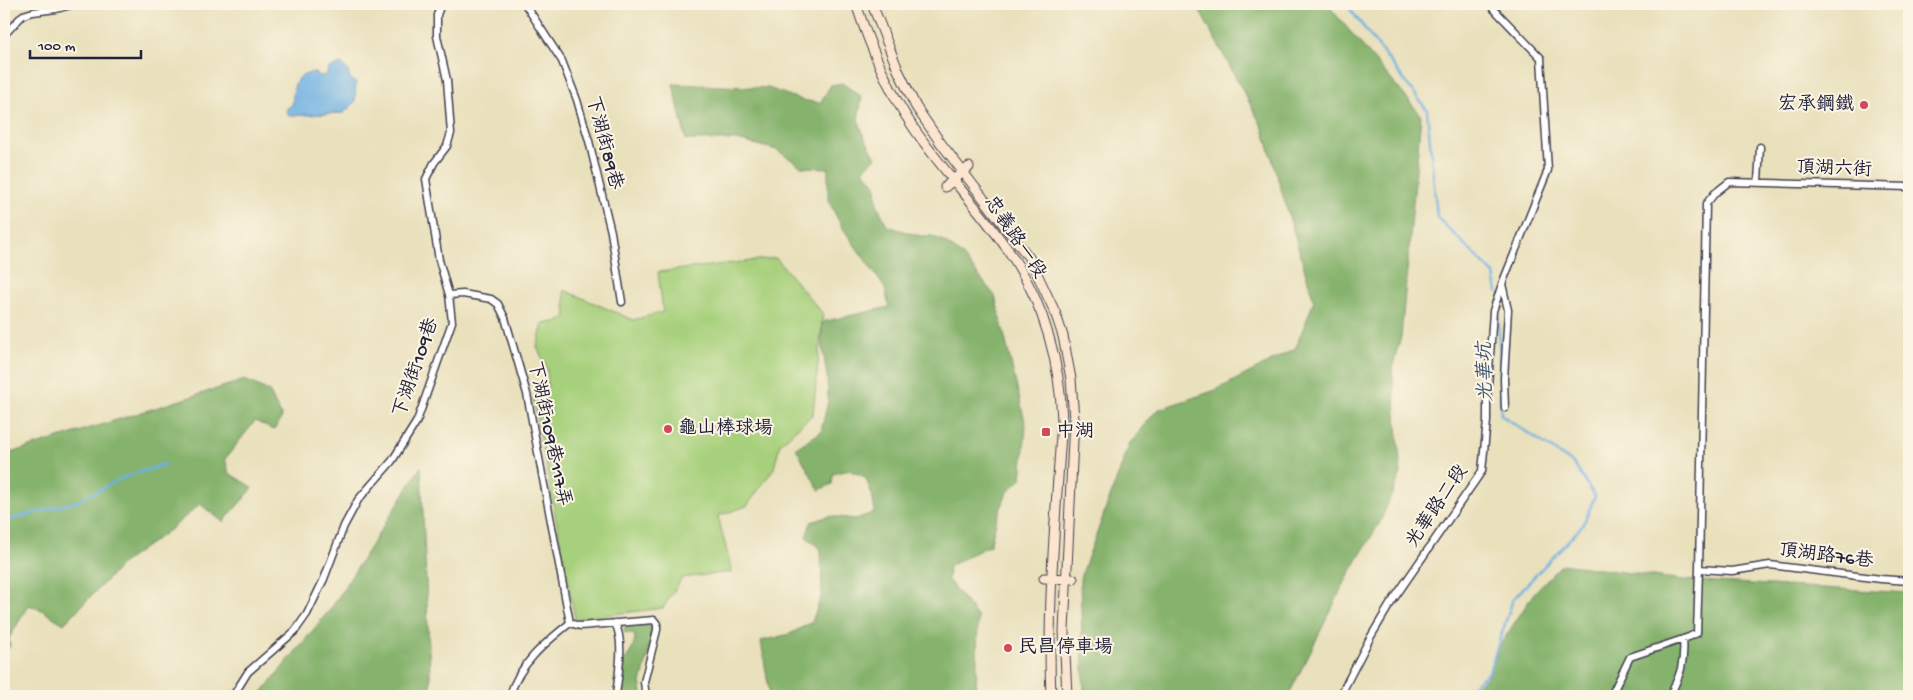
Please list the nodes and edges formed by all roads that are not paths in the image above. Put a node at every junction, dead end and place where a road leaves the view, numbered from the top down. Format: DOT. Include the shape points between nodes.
graph roads {
  1 [pos="75,4"];
  2 [pos="441,4"];
  3 [pos="525,4"];
  4 [pos="856,4"];
  5 [pos="872,4"];
  6 [pos="1489,4"];
  7 [pos="4,35"];
  8 [pos="1760,147"];
  9 [pos="966,169"];
  10 [pos="953,180"];
  11 [pos="1758,182"];
  12 [pos="945,187"];
  13 [pos="1909,187"];
  14 [pos="1502,284"];
  15 [pos="449,294"];
  16 [pos="622,302"];
  17 [pos="1505,408"];
  18 [pos="1699,569"];
  19 [pos="1047,578"];
  20 [pos="1069,579"];
  21 [pos="1909,580"];
  22 [pos="570,623"];
  23 [pos="615,624"];
  24 [pos="1683,639"];
  25 [pos="233,696"];
  26 [pos="510,696"];
  27 [pos="616,696"];
  28 [pos="646,696"];
  29 [pos="1052,696"];
  30 [pos="1068,696"];
  31 [pos="1340,696"];
  32 [pos="1611,696"];
  33 [pos="1670,696"];
  1 -- 7 [label="street" via="23,15"];
  2 -- 15 [label="street, 下湖街109巷" via="437,15 438,36 447,80 451,133 447,146 426,179"];
  3 -- 16 [label="street, 下湖街89巷" via="562,60 578,100 611,232"];
  4 -- 10 [label="main road, 忠義路一段" via="897,101"];
  5 -- 9 [label="main road, 忠義路一段" via="916,107"];
  6 -- 14 [label="street, 光華路二段" via="1541,58 1548,170"];
  8 -- 11 [label="street"];
  9 -- 10 [label="main road"];
  9 -- 20 [label="main road, 忠義路一段" via="1030,259 1063,336 1074,418"];
  10 -- 12 [label="main road"];
  10 -- 19 [label="main road, 忠義路一段" via="1014,260 1050,337 1062,401 1062,420"];
  11 -- 13 [label="street, 頂湖六街"];
  11 -- 18 [label="street, 頂湖六街" via="1729,182 1706,204"];
  14 -- 17 [label="street" via="1508,310"];
  14 -- 31 [label="street, 光華路二段" via="1493,311 1482,471 1390,606"];
  15 -- 22 [label="street, 下湖街109巷117弄" via="491,299 498,304 505,318 527,394"];
  15 -- 25 [label="street, 下湖街109巷" via="452,322 416,421 392,462 358,500 307,614 295,631 248,672"];
  18 -- 21 [label="street, 頂湖路76巷" via="1732,571 1770,565"];
  18 -- 24 [label="street" via="1697,633"];
  19 -- 20 [label="main road"];
  19 -- 29 [label="main road, 忠義路一段"];
  20 -- 30 [label="main road, 忠義路一段" via="1065,664"];
  22 -- 23 [label="street" via="580,626"];
  22 -- 26 [label="street" via="531,658 513,684"];
  23 -- 27 [label="street" via="620,632"];
  23 -- 28 [label="street" via="650,619 657,624 644,682"];
  24 -- 32 [label="street" via="1630,657"];
  24 -- 33 [label="street" via="1682,669"];
}
